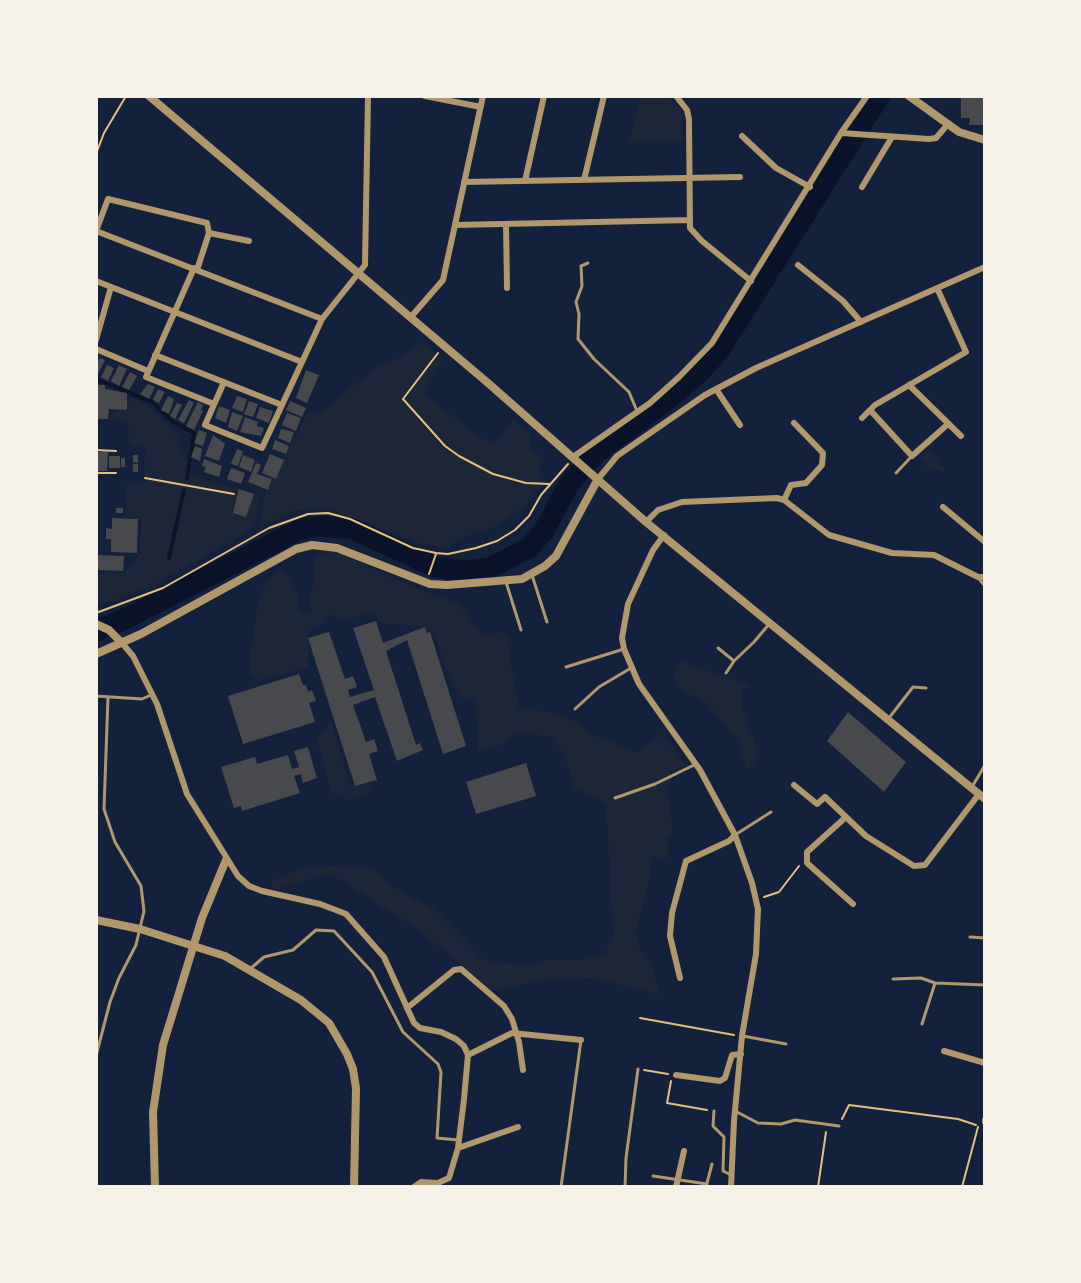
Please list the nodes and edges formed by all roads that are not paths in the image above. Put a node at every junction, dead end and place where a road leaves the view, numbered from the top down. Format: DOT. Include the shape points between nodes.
graph roads {
  1 [pos="148,96"];
  2 [pos="368,96"];
  3 [pos="425,96"];
  4 [pos="483,96"];
  5 [pos="544,96"];
  6 [pos="604,96"];
  7 [pos="676,96"];
  8 [pos="867,96"];
  9 [pos="909,96"];
  10 [pos="481,107"];
  11 [pos="948,124"];
  12 [pos="845,133"];
  13 [pos="742,136"];
  14 [pos="892,136"];
  15 [pos="985,140"];
  16 [pos="740,177"];
  17 [pos="689,178"];
  18 [pos="584,180"];
  19 [pos="525,181"];
  20 [pos="464,182"];
  21 [pos="862,187"];
  22 [pos="810,188"];
  23 [pos="690,220"];
  24 [pos="506,224"];
  25 [pos="454,225"];
  26 [pos="96,231"];
  27 [pos="209,233"];
  28 [pos="249,241"];
  29 [pos="588,263"];
  30 [pos="798,265"];
  31 [pos="985,267"];
  32 [pos="195,269"];
  33 [pos="358,273"];
  34 [pos="96,280"];
  35 [pos="751,281"];
  36 [pos="111,286"];
  37 [pos="507,288"];
  38 [pos="937,288"];
  39 [pos="174,312"];
  40 [pos="410,318"];
  41 [pos="322,319"];
  42 [pos="861,322"];
  43 [pos="96,340"];
  44 [pos="96,349"];
  45 [pos="155,355"];
  46 [pos="302,362"];
  47 [pos="148,371"];
  48 [pos="224,382"];
  49 [pos="909,385"];
  50 [pos="716,389"];
  51 [pos="214,404"];
  52 [pos="282,405"];
  53 [pos="870,410"];
  54 [pos="637,411"];
  55 [pos="862,418"];
  56 [pos="794,423"];
  57 [pos="948,424"];
  58 [pos="740,425"];
  59 [pos="961,436"];
  60 [pos="912,456"];
  61 [pos="575,459"];
  62 [pos="896,473"];
  63 [pos="596,477"];
  64 [pos="784,500"];
  65 [pos="943,507"];
  66 [pos="646,522"];
  67 [pos="664,536"];
  68 [pos="985,542"];
  69 [pos="532,575"];
  70 [pos="982,577"];
  71 [pos="506,582"];
  72 [pos="985,586"];
  73 [pos="547,622"];
  74 [pos="770,622"];
  75 [pos="96,624"];
  76 [pos="521,630"];
  77 [pos="119,639"];
  78 [pos="718,648"];
  79 [pos="624,649"];
  80 [pos="96,654"];
  81 [pos="734,661"];
  82 [pos="567,668"];
  83 [pos="631,668"];
  84 [pos="726,673"];
  85 [pos="926,688"];
  86 [pos="153,694"];
  87 [pos="96,696"];
  88 [pos="108,697"];
  89 [pos="575,709"];
  90 [pos="887,720"];
  91 [pos="696,764"];
  92 [pos="985,765"];
  93 [pos="794,785"];
  94 [pos="971,789"];
  95 [pos="982,797"];
  96 [pos="615,798"];
  97 [pos="771,812"];
  98 [pos="846,818"];
  99 [pos="735,835"];
  100 [pos="226,860"];
  101 [pos="853,904"];
  102 [pos="96,920"];
  103 [pos="140,928"];
  104 [pos="970,937"];
  105 [pos="985,938"];
  106 [pos="194,945"];
  107 [pos="250,969"];
  108 [pos="680,978"];
  109 [pos="892,979"];
  110 [pos="935,982"];
  111 [pos="985,985"];
  112 [pos="406,1008"];
  113 [pos="922,1024"];
  114 [pos="516,1033"];
  115 [pos="742,1036"];
  116 [pos="581,1040"];
  117 [pos="786,1044"];
  118 [pos="944,1051"];
  119 [pos="741,1054"];
  120 [pos="96,1056"];
  121 [pos="468,1056"];
  122 [pos="985,1063"];
  123 [pos="638,1069"];
  124 [pos="523,1070"];
  125 [pos="676,1075"];
  126 [pos="714,1111"];
  127 [pos="735,1111"];
  128 [pos="839,1126"];
  129 [pos="518,1127"];
  130 [pos="459,1140"];
  131 [pos="458,1148"];
  132 [pos="684,1151"];
  133 [pos="712,1164"];
  134 [pos="653,1176"];
  135 [pos="732,1176"];
  136 [pos="677,1183"];
  137 [pos="444,1185"];
  138 [pos="707,1186"];
  139 [pos="155,1187"];
  140 [pos="354,1187"];
  141 [pos="414,1187"];
  142 [pos="561,1187"];
  143 [pos="625,1187"];
  144 [pos="731,1187"];
  1 -- 33 [label="street"];
  2 -- 33 [label="street" via="365,265"];
  3 -- 10 [label="street"];
  4 -- 10 [label="street"];
  5 -- 19 [label="street"];
  6 -- 18 [label="street"];
  7 -- 17 [label="street" via="689,119"];
  8 -- 12 [label="street"];
  9 -- 11 [label="street"];
  10 -- 20 [label="street"];
  11 -- 14 [label="street" via="936,138"];
  11 -- 15 [label="street" via="968,136"];
  12 -- 14 [label="street"];
  12 -- 22 [label="street"];
  13 -- 22 [label="street" via="776,168"];
  14 -- 21 [label="street"];
  16 -- 17 [label="street"];
  17 -- 18 [label="street"];
  17 -- 23 [label="street"];
  18 -- 19 [label="street"];
  19 -- 20 [label="street"];
  20 -- 25 [label="street"];
  22 -- 35 [label="street"];
  23 -- 24 [label="street"];
  23 -- 35 [label="street" via="690,228 702,241"];
  24 -- 25 [label="street"];
  24 -- 37 [label="street"];
  25 -- 40 [label="street" via="442,280"];
  26 -- 27 [label="street" via="108,199 207,223"];
  26 -- 32 [label="street"];
  27 -- 28 [label="street"];
  27 -- 32 [label="street"];
  29 -- 54 [label="lane" via="581,266 582,286 576,303 578,339 628,392"];
  30 -- 42 [label="street" via="843,301"];
  31 -- 38 [label="street"];
  32 -- 39 [label="street"];
  32 -- 41 [label="street"];
  33 -- 40 [label="street"];
  33 -- 41 [label="street"];
  34 -- 36 [label="street"];
  35 -- 54 [label="street" via="728,320 696,361"];
  36 -- 39 [label="street"];
  36 -- 43 [label="street"];
  38 -- 42 [label="street"];
  38 -- 49 [label="street" via="966,352"];
  39 -- 45 [label="street"];
  39 -- 46 [label="street"];
  40 -- 61 [label="street"];
  41 -- 46 [label="street"];
  42 -- 50 [label="street"];
  44 -- 47 [label="street"];
  45 -- 47 [label="street"];
  45 -- 48 [label="street"];
  46 -- 52 [label="street"];
  47 -- 51 [label="street" via="146,377"];
  48 -- 51 [label="street"];
  48 -- 52 [label="street"];
  49 -- 53 [label="street"];
  49 -- 57 [label="street"];
  50 -- 58 [label="street"];
  50 -- 63 [label="street" via="652,430"];
  51 -- 52 [label="street" via="205,425 262,448"];
  53 -- 55 [label="street"];
  53 -- 60 [label="street"];
  54 -- 61 [label="street"];
  56 -- 64 [label="street" via="823,453 822,465 806,483 791,485"];
  57 -- 59 [label="street"];
  57 -- 60 [label="street"];
  60 -- 62 [label="lane"];
  61 -- 63 [label="street"];
  63 -- 66 [label="street"];
  63 -- 69 [label="street" via="556,556"];
  64 -- 66 [label="street" via="681,502 658,510"];
  64 -- 70 [label="street" via="829,535 892,553 934,555"];
  65 -- 68 [label="street"];
  66 -- 67 [label="street"];
  67 -- 74 [label="street"];
  67 -- 79 [label="street" via="653,550 628,604"];
  69 -- 71 [label="street"];
  69 -- 73 [label="lane"];
  70 -- 72 [label="lane"];
  71 -- 76 [label="lane"];
  71 -- 77 [label="street" via="430,584 337,548 312,545 296,549"];
  74 -- 81 [label="lane"];
  74 -- 90 [label="street"];
  75 -- 77 [label="street"];
  77 -- 80 [label="street"];
  77 -- 86 [label="street"];
  78 -- 81 [label="lane"];
  79 -- 82 [label="lane"];
  79 -- 83 [label="street"];
  81 -- 84 [label="lane"];
  83 -- 89 [label="lane" via="599,687"];
  83 -- 91 [label="street"];
  85 -- 90 [label="lane" via="913,687"];
  86 -- 88 [label="lane" via="142,699"];
  86 -- 100 [label="street" via="187,794"];
  87 -- 88 [label="lane"];
  88 -- 103 [label="lane" via="104,809 144,897"];
  90 -- 94 [label="street"];
  91 -- 96 [label="lane"];
  91 -- 99 [label="street"];
  92 -- 94 [label="lane"];
  93 -- 98 [label="street" via="817,804 825,797"];
  94 -- 95 [label="street"];
  95 -- 98 [label="street" via="925,865 914,866 866,836"];
  97 -- 99 [label="lane"];
  98 -- 101 [label="street" via="807,852 807,863"];
  99 -- 108 [label="street" via="686,861 670,936"];
  99 -- 115 [label="street" via="756,900 756,954"];
  100 -- 106 [label="street"];
  100 -- 112 [label="street" via="249,886 346,914 384,957"];
  102 -- 103 [label="street"];
  103 -- 106 [label="street"];
  103 -- 120 [label="lane" via="110,1002"];
  104 -- 105 [label="lane"];
  106 -- 107 [label="street"];
  106 -- 139 [label="street" via="163,1045 157,1078 152,1140"];
  107 -- 130 [label="lane" via="264,957 293,950 316,930 334,931 372,972 403,1032 438,1064 441,1072 437,1138"];
  107 -- 140 [label="street" via="316,1010 329,1023 347,1054 356,1088"];
  109 -- 110 [label="lane" via="921,978"];
  110 -- 111 [label="lane"];
  110 -- 113 [label="lane"];
  112 -- 114 [label="street" via="454,970 461,969 504,1006"];
  112 -- 121 [label="street" via="420,1028 456,1039"];
  114 -- 116 [label="street"];
  114 -- 121 [label="street"];
  114 -- 124 [label="street"];
  115 -- 117 [label="lane"];
  115 -- 119 [label="street"];
  116 -- 142 [label="lane"];
  118 -- 122 [label="street"];
  119 -- 125 [label="street" via="732,1055 725,1078 720,1081"];
  119 -- 127 [label="street"];
  121 -- 130 [label="street"];
  123 -- 143 [label="lane"];
  126 -- 135 [label="lane" via="713,1126 724,1137 723,1171"];
  127 -- 128 [label="lane" via="758,1123 795,1120"];
  127 -- 135 [label="street"];
  129 -- 131 [label="street"];
  130 -- 131 [label="street"];
  131 -- 137 [label="street"];
  132 -- 136 [label="street"];
  133 -- 138 [label="lane"];
  134 -- 136 [label="lane"];
  135 -- 144 [label="street"];
  136 -- 138 [label="lane"];
  137 -- 141 [label="street" via="421,1182"];
}
